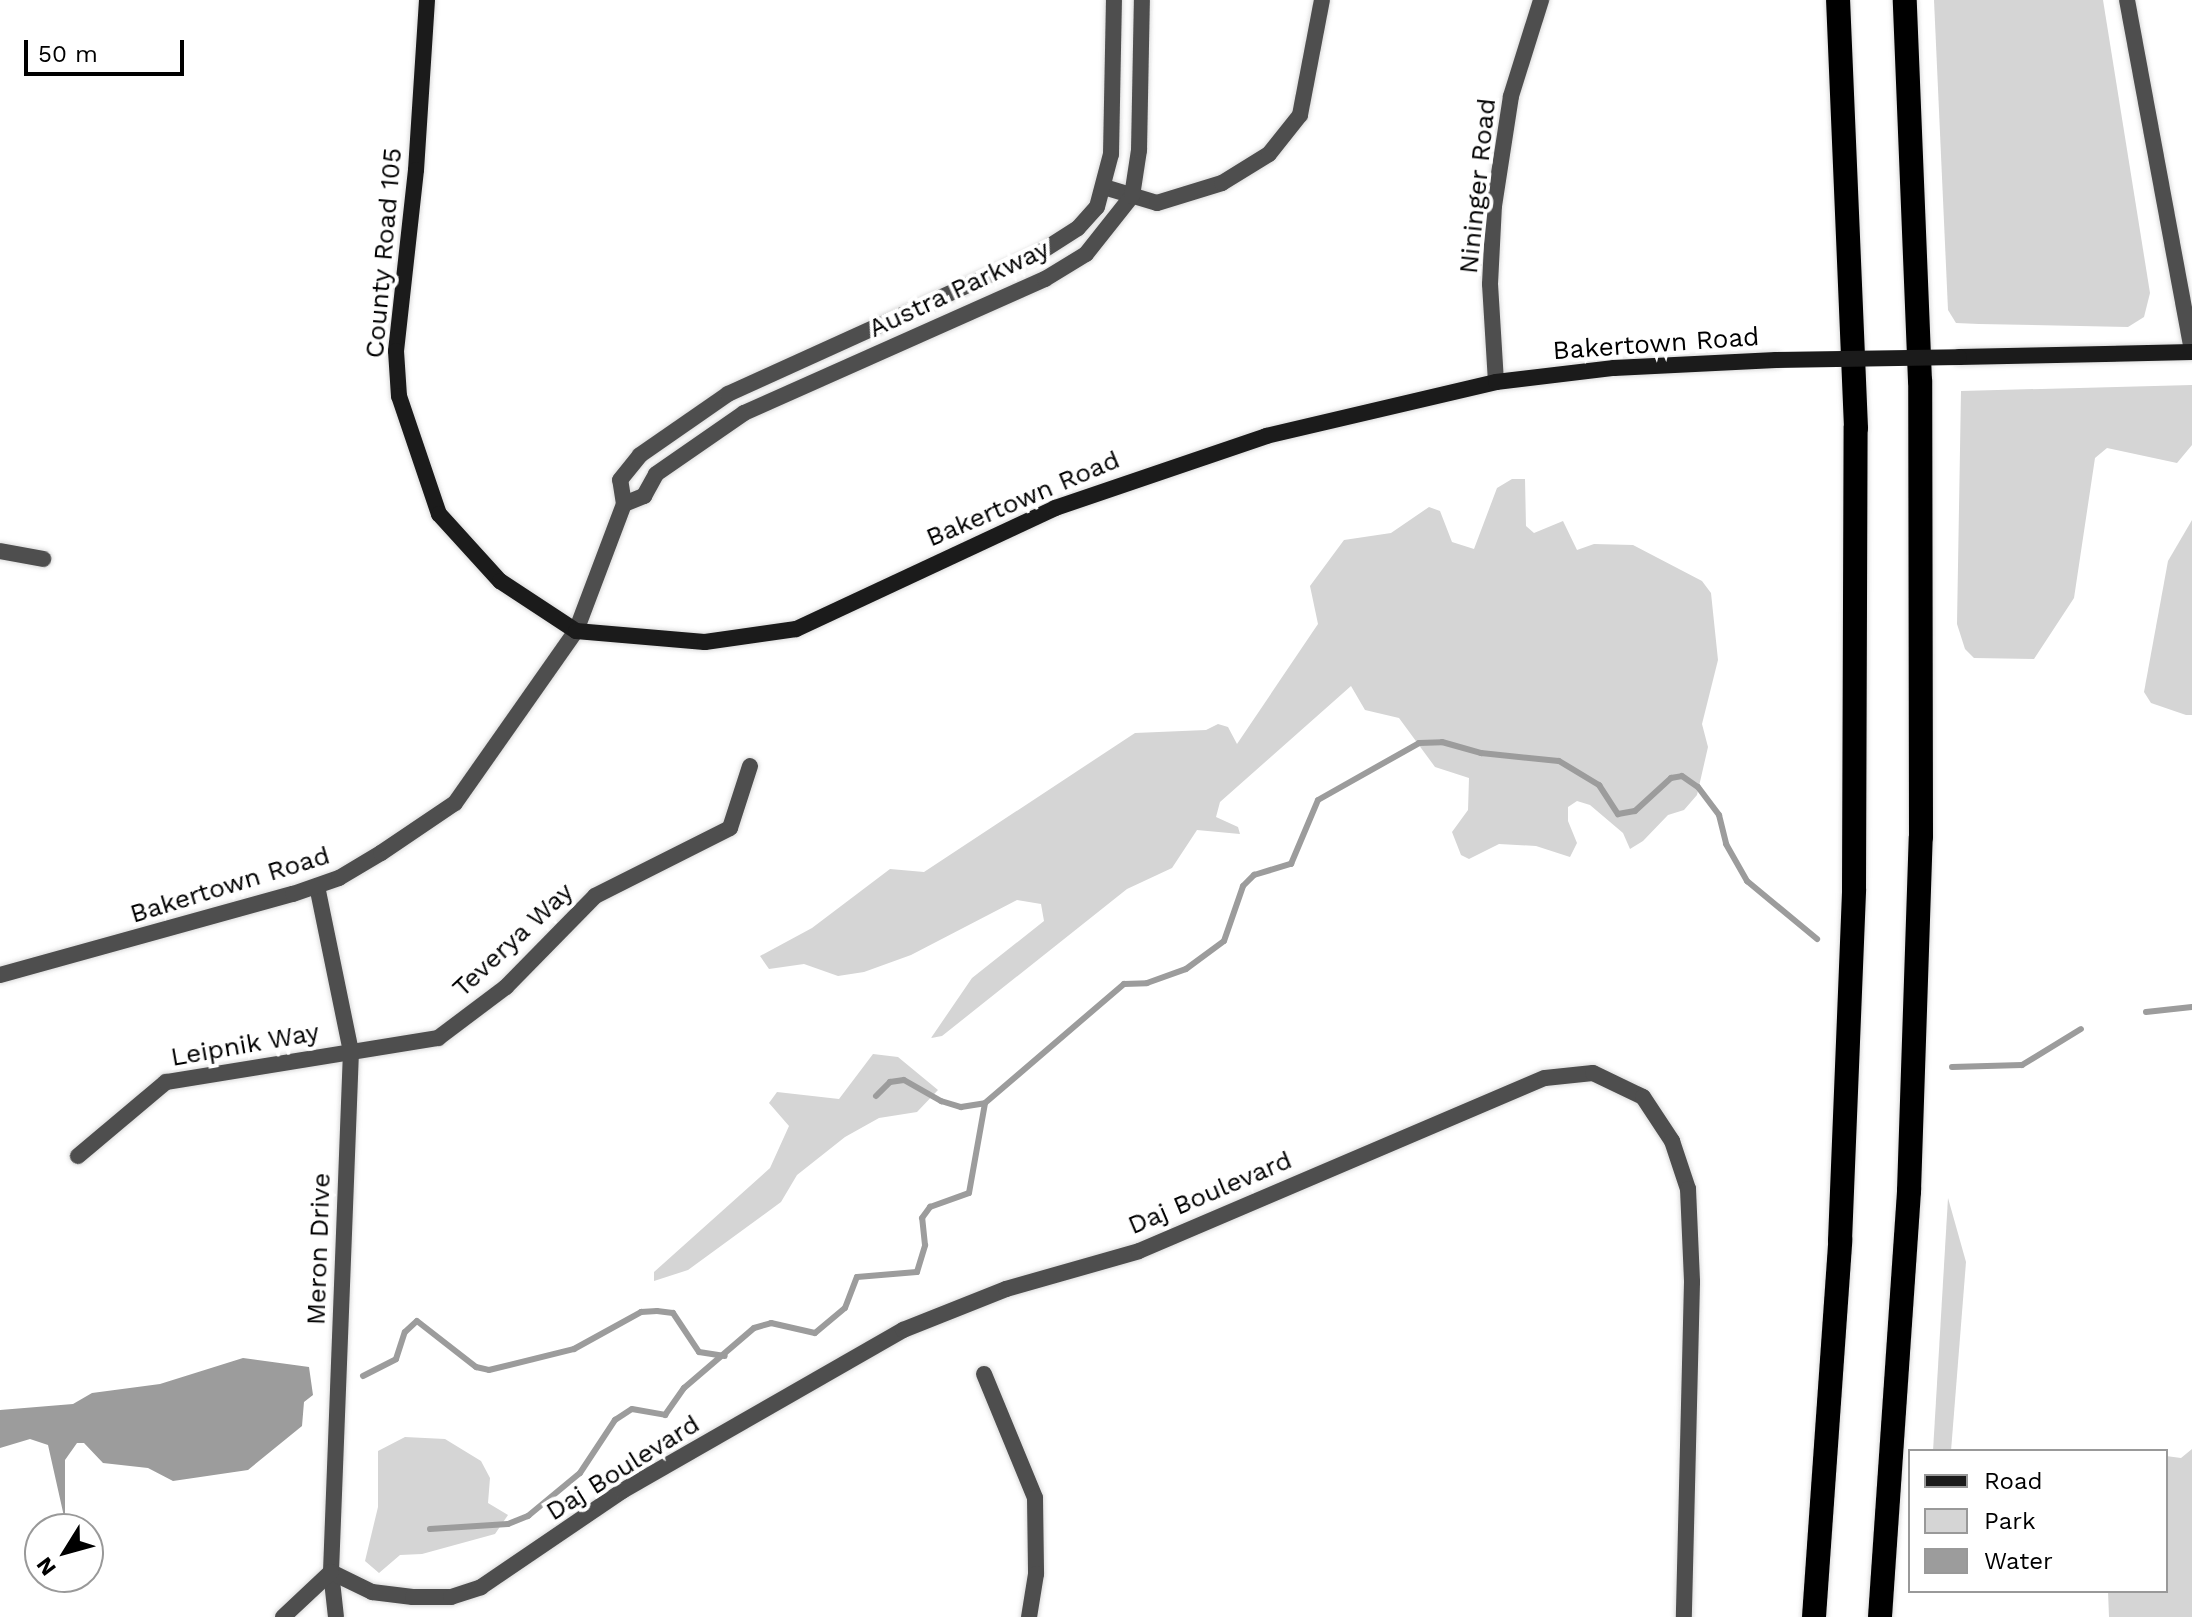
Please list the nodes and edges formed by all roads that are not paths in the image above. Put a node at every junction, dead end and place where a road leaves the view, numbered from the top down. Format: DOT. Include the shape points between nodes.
graph roads {
  1 [pos="427,0"];
  2 [pos="1114,0"];
  3 [pos="1142,0"];
  4 [pos="1322,0"];
  5 [pos="1541,0"];
  6 [pos="1838,0"];
  7 [pos="1905,0"];
  8 [pos="2127,0"];
  9 [pos="1104,187"];
  10 [pos="1132,196"];
  11 [pos="2192,352"];
  12 [pos="1496,382"];
  13 [pos="624,504"];
  14 [pos="0,551"];
  15 [pos="43,559"];
  16 [pos="576,631"];
  17 [pos="750,766"];
  18 [pos="317,886"];
  19 [pos="0,975"];
  20 [pos="351,1051"];
  21 [pos="78,1156"];
  22 [pos="984,1374"];
  23 [pos="331,1572"];
  24 [pos="283,1617"];
  25 [pos="336,1617"];
  26 [pos="1029,1617"];
  27 [pos="1684,1617"];
  28 [pos="1814,1617"];
  29 [pos="1880,1617"];
  1 -- 16 [label="main road, County Road 105" via="396,351 399,396 439,514 500,581"];
  2 -- 9 [label="street, Austra Parkway" via="1111,154"];
  3 -- 10 [label="street, Austra Parkway" via="1139,150"];
  4 -- 10 [label="street" via="1300,115 1269,154 1222,183 1157,203"];
  5 -- 12 [label="street, Nininger Road" via="1511,96 1494,206 1490,284"];
  6 -- 28 [label="highway" via="1856,428 1854,889 1840,1241"];
  7 -- 29 [label="highway" via="1920,381 1921,837 1904,1296"];
  8 -- 11 [label="street"];
  9 -- 10 [label="street"];
  9 -- 13 [label="street, Austra Parkway" via="1097,207 1078,228 1039,253 728,394 676,426 640,455 620,480"];
  10 -- 13 [label="street, Austra Parkway" via="1086,254 1045,279 744,413 656,474 644,496"];
  11 -- 12 [label="main road, Bakertown Road, bridge" via="1776,360 1614,368"];
  12 -- 16 [label="main road, Bakertown Road" via="1266,436 1116,484 995,533 796,629 705,642"];
  13 -- 16 [label="street, Austra Parkway"];
  14 -- 15 [label="street"];
  16 -- 18 [label="street, Bakertown Road" via="455,803 381,853"];
  17 -- 20 [label="street, Teverya Way" via="730,828 595,896 506,987 438,1038"];
  18 -- 19 [label="street, Bakertown Road"];
  18 -- 20 [label="street, Meron Drive"];
  20 -- 21 [label="street, Leipnik Way" via="166,1082"];
  20 -- 23 [label="street, Meron Drive"];
  22 -- 26 [label="street" via="1035,1498 1036,1574"];
  23 -- 24 [label="street"];
  23 -- 25 [label="street, Meron Drive"];
  23 -- 27 [label="street, Daj Boulevard" via="372,1592 413,1597 451,1597 481,1587 622,1491 903,1330 1006,1289 1139,1251 1545,1078 1593,1073 1643,1097 1672,1141 1688,1189 1692,1311"];
}
